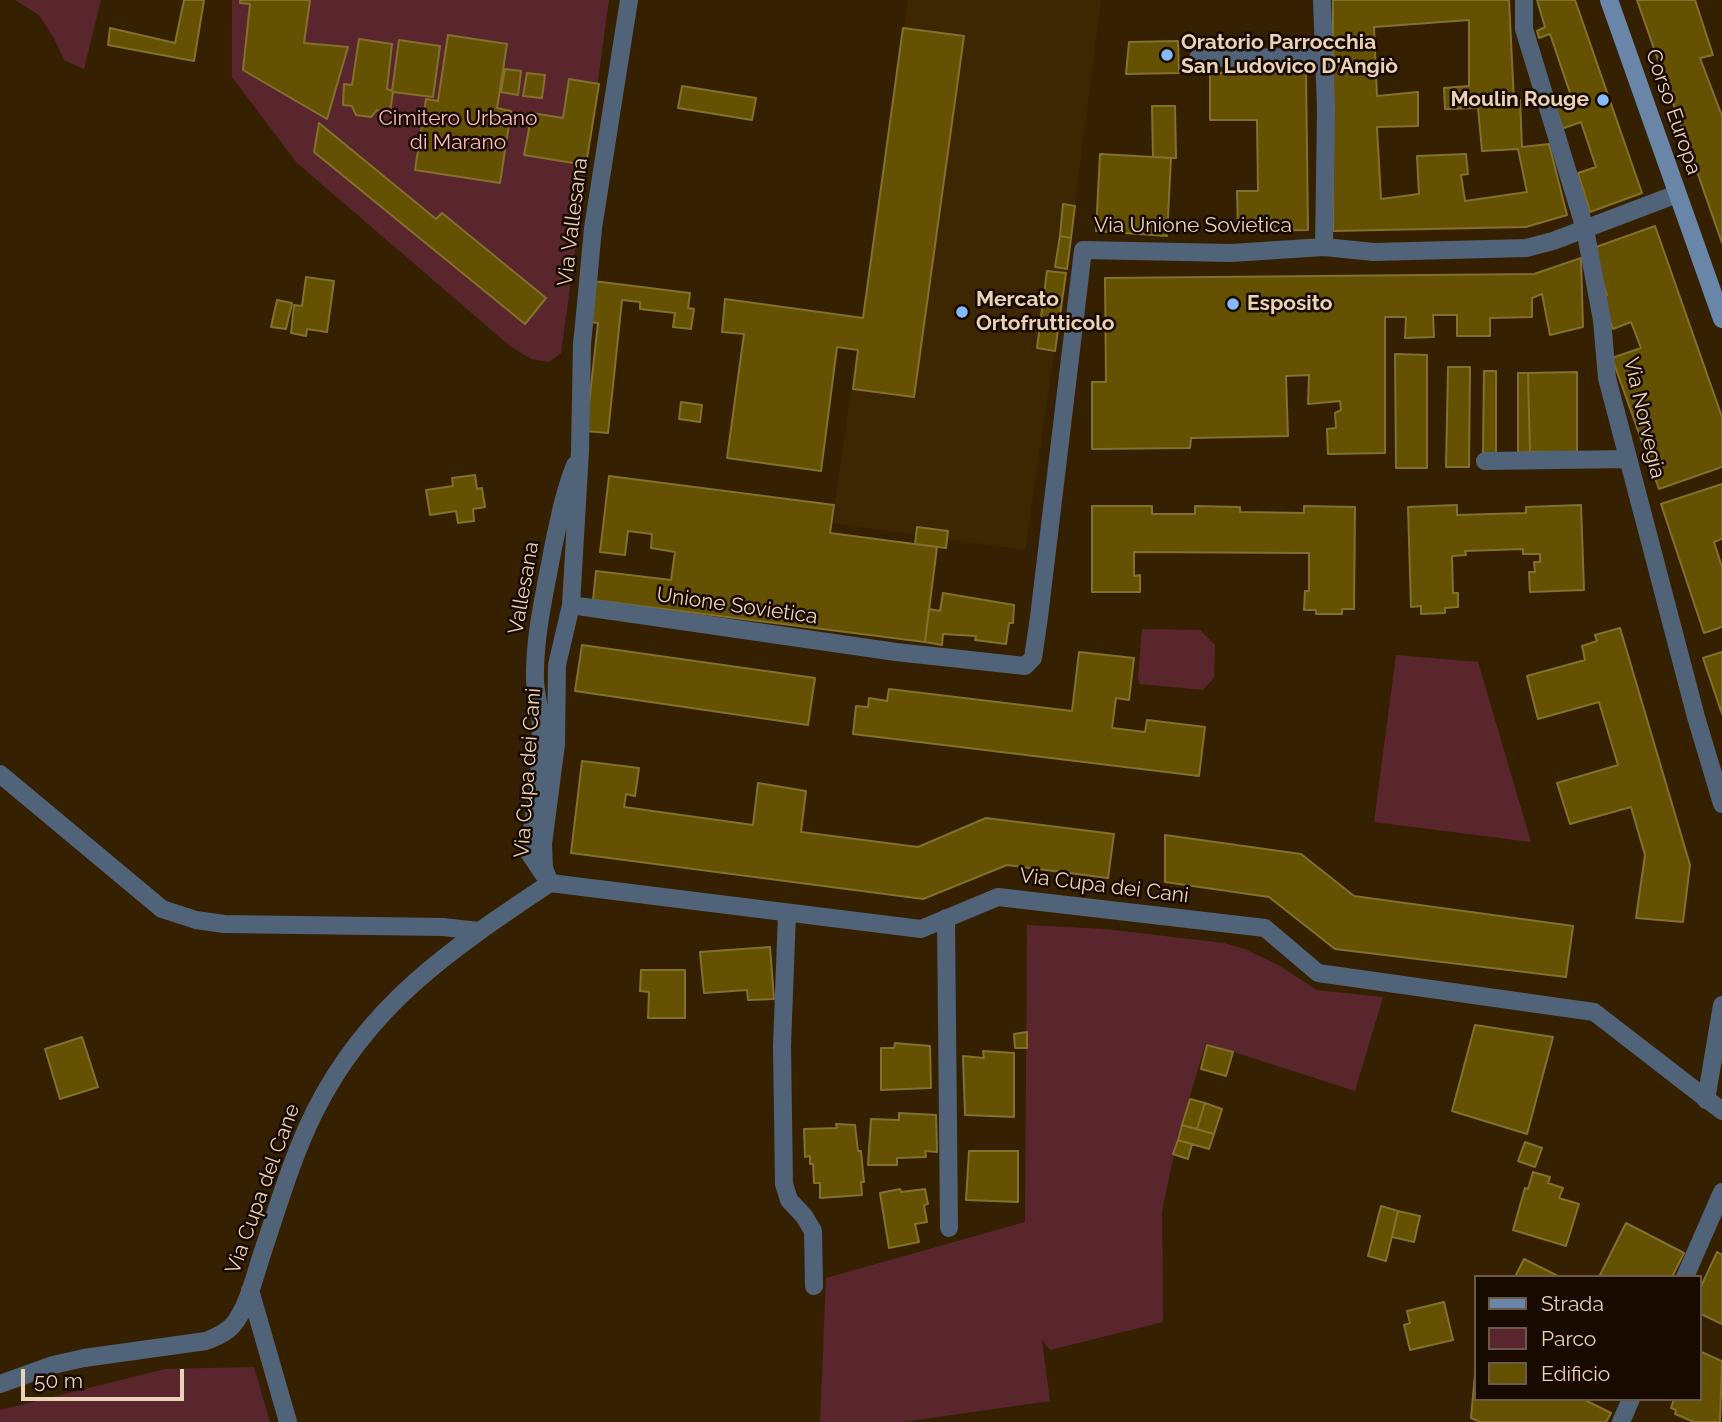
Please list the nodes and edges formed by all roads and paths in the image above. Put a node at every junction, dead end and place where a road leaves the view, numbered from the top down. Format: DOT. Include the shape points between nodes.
graph roads {
  1 [pos="629,0"];
  2 [pos="1322,0"];
  3 [pos="1524,0"];
  4 [pos="1609,0"];
  5 [pos="1324,57"];
  6 [pos="1198,58"];
  7 [pos="1677,194"];
  8 [pos="1585,229"];
  9 [pos="1324,247"];
  10 [pos="1722,319"];
  11 [pos="580,451"];
  12 [pos="1628,458"];
  13 [pos="1485,461"];
  14 [pos="571,605"];
  15 [pos="896,652"];
  16 [pos="0,774"];
  17 [pos="1722,804"];
  18 [pos="550,883"];
  19 [pos="787,913"];
  20 [pos="946,918"];
  21 [pos="478,931"];
  22 [pos="1722,1005"];
  23 [pos="1706,1100"];
  24 [pos="1722,1111"];
  25 [pos="1722,1192"];
  26 [pos="949,1228"];
  27 [pos="1686,1275"];
  28 [pos="814,1286"];
  29 [pos="250,1290"];
  30 [pos="0,1384"];
  31 [pos="1630,1401"];
  32 [pos="288,1422"];
  33 [pos="1621,1422"];
  1 -- 11 [label="street, Via Vallesana" via="593,228 582,344"];
  2 -- 5 [label="street"];
  3 -- 8 [label="street, Via Norvegia" via="1524,29"];
  4 -- 7 [label="main road, Corso Europa"];
  5 -- 6 [label="street"];
  5 -- 9 [label="street"];
  7 -- 8 [label="street, Via Unione Sovietica"];
  7 -- 10 [label="main road, Corso Europa"];
  8 -- 9 [label="street, Via Unione Sovietica" via="1526,248 1374,252"];
  8 -- 12 [label="street, Via Norvegia" via="1607,377"];
  9 -- 15 [label="street, Via Unione Sovietica" via="1231,253 1083,250 1033,658 1025,666"];
  11 -- 14 [label="street, Vallesana"];
  11 -- 18 [label="street, Vallesana" via="564,493 536,650 541,726 528,851"];
  12 -- 13 [label="street"];
  12 -- 17 [label="street, Via Norvegia"];
  14 -- 15 [label="street, Unione Sovietica"];
  14 -- 18 [label="street, Via Cupa dei Cani" via="557,665 556,744 543,844"];
  16 -- 21 [label="street" via="162,909 224,924"];
  18 -- 19 [label="street, Via Cupa dei Cani"];
  18 -- 21 [label="street, Via Cupa del Cane"];
  19 -- 20 [label="street, Via Cupa dei Cani" via="921,929"];
  19 -- 28 [label="street" via="782,1046 785,1184 789,1199 813,1231"];
  20 -- 23 [label="street, Via Cupa dei Cani" via="998,897 1265,928 1318,973 1594,1012"];
  20 -- 26 [label="street"];
  21 -- 29 [label="street, Via Cupa del Cane" via="378,1016 335,1074 300,1141"];
  22 -- 23 [label="street"];
  23 -- 24 [label="street, Via Cupa dei Cani"];
  25 -- 27 [label="street"];
  29 -- 30 [label="street, Via Cupa del Cane" via="233,1325 222,1335 83,1358"];
  29 -- 32 [label="street"];
  31 -- 33 [label="street"];
}
